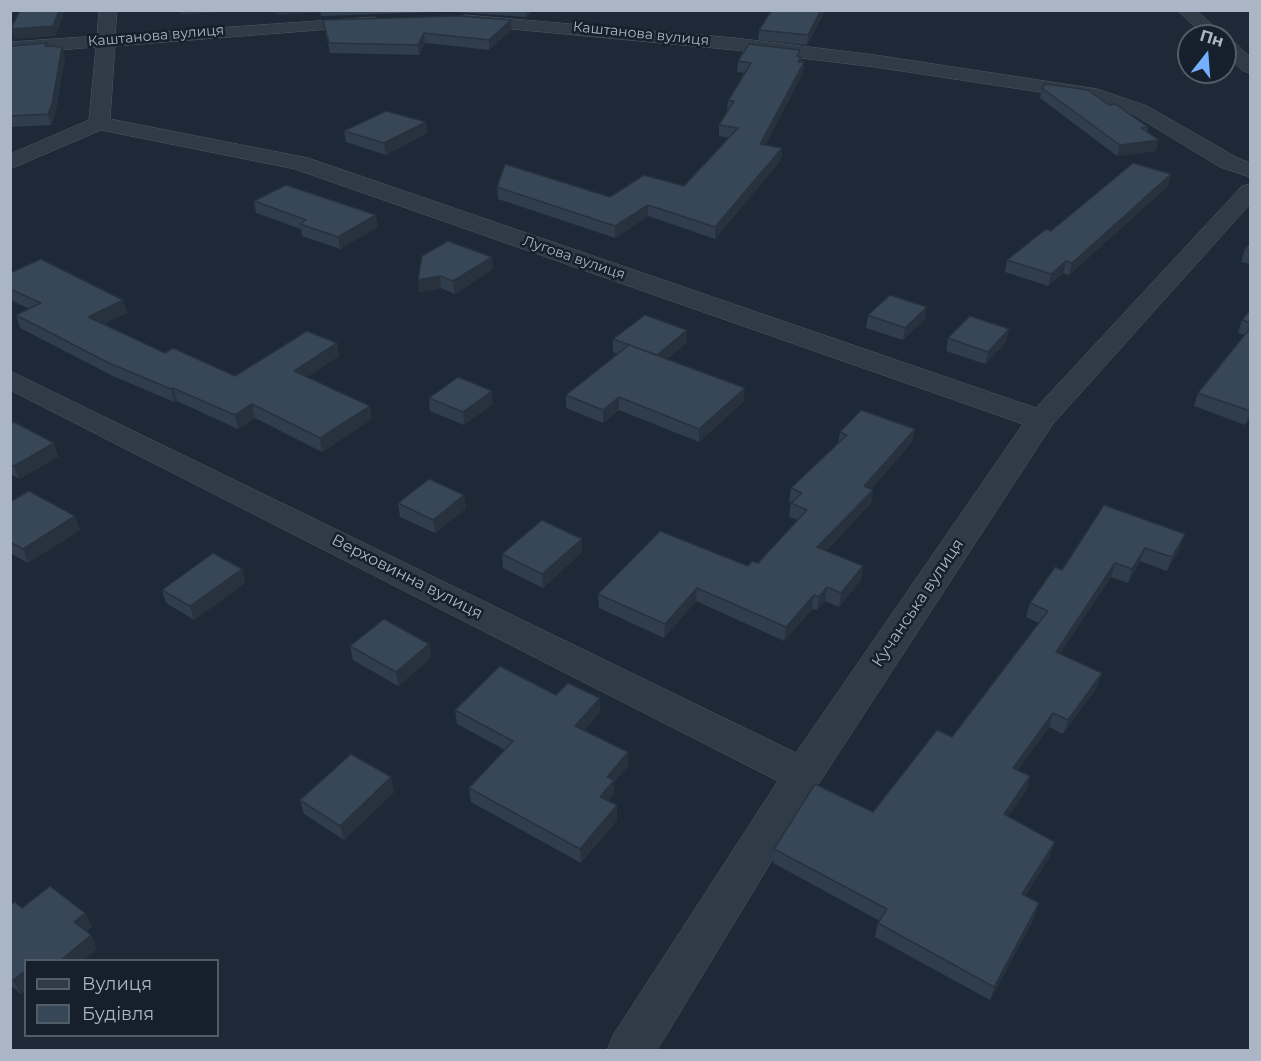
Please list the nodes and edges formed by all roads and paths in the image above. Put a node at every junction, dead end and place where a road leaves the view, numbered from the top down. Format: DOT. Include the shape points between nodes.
graph roads {
  1 [pos="108,10"];
  2 [pos="1185,10"];
  3 [pos="384,20"];
  4 [pos="448,20"];
  5 [pos="1202,24"];
  6 [pos="106,40"];
  7 [pos="10,48"];
  8 [pos="1237,55"];
  9 [pos="1251,67"];
  10 [pos="99,123"];
  11 [pos="63,139"];
  12 [pos="10,144"];
  13 [pos="10,162"];
  14 [pos="1251,170"];
  15 [pos="1251,191"];
  16 [pos="10,379"];
  17 [pos="1041,420"];
  18 [pos="803,775"];
  19 [pos="631,1050"];
  1 -- 6 [label="street"];
  2 -- 5 [label="street"];
  3 -- 6 [label="street, Каштанова вулиця"];
  4 -- 14 [label="street, Каштанова вулиця" via="735,44 1097,95 1140,110 1228,162"];
  6 -- 7 [label="street, Каштанова вулиця"];
  6 -- 10 [label="street"];
  8 -- 9 [label="street"];
  10 -- 11 [label="street"];
  10 -- 17 [label="street, Лугова вулиця" via="300,163"];
  11 -- 12 [label="street"];
  11 -- 13 [label="street"];
  15 -- 17 [label="street, Кучанська вулиця"];
  16 -- 18 [label="street, Верховинна вулиця"];
  17 -- 18 [label="street, Кучанська вулиця"];
  18 -- 19 [label="street, Кучанська вулиця"];
}
